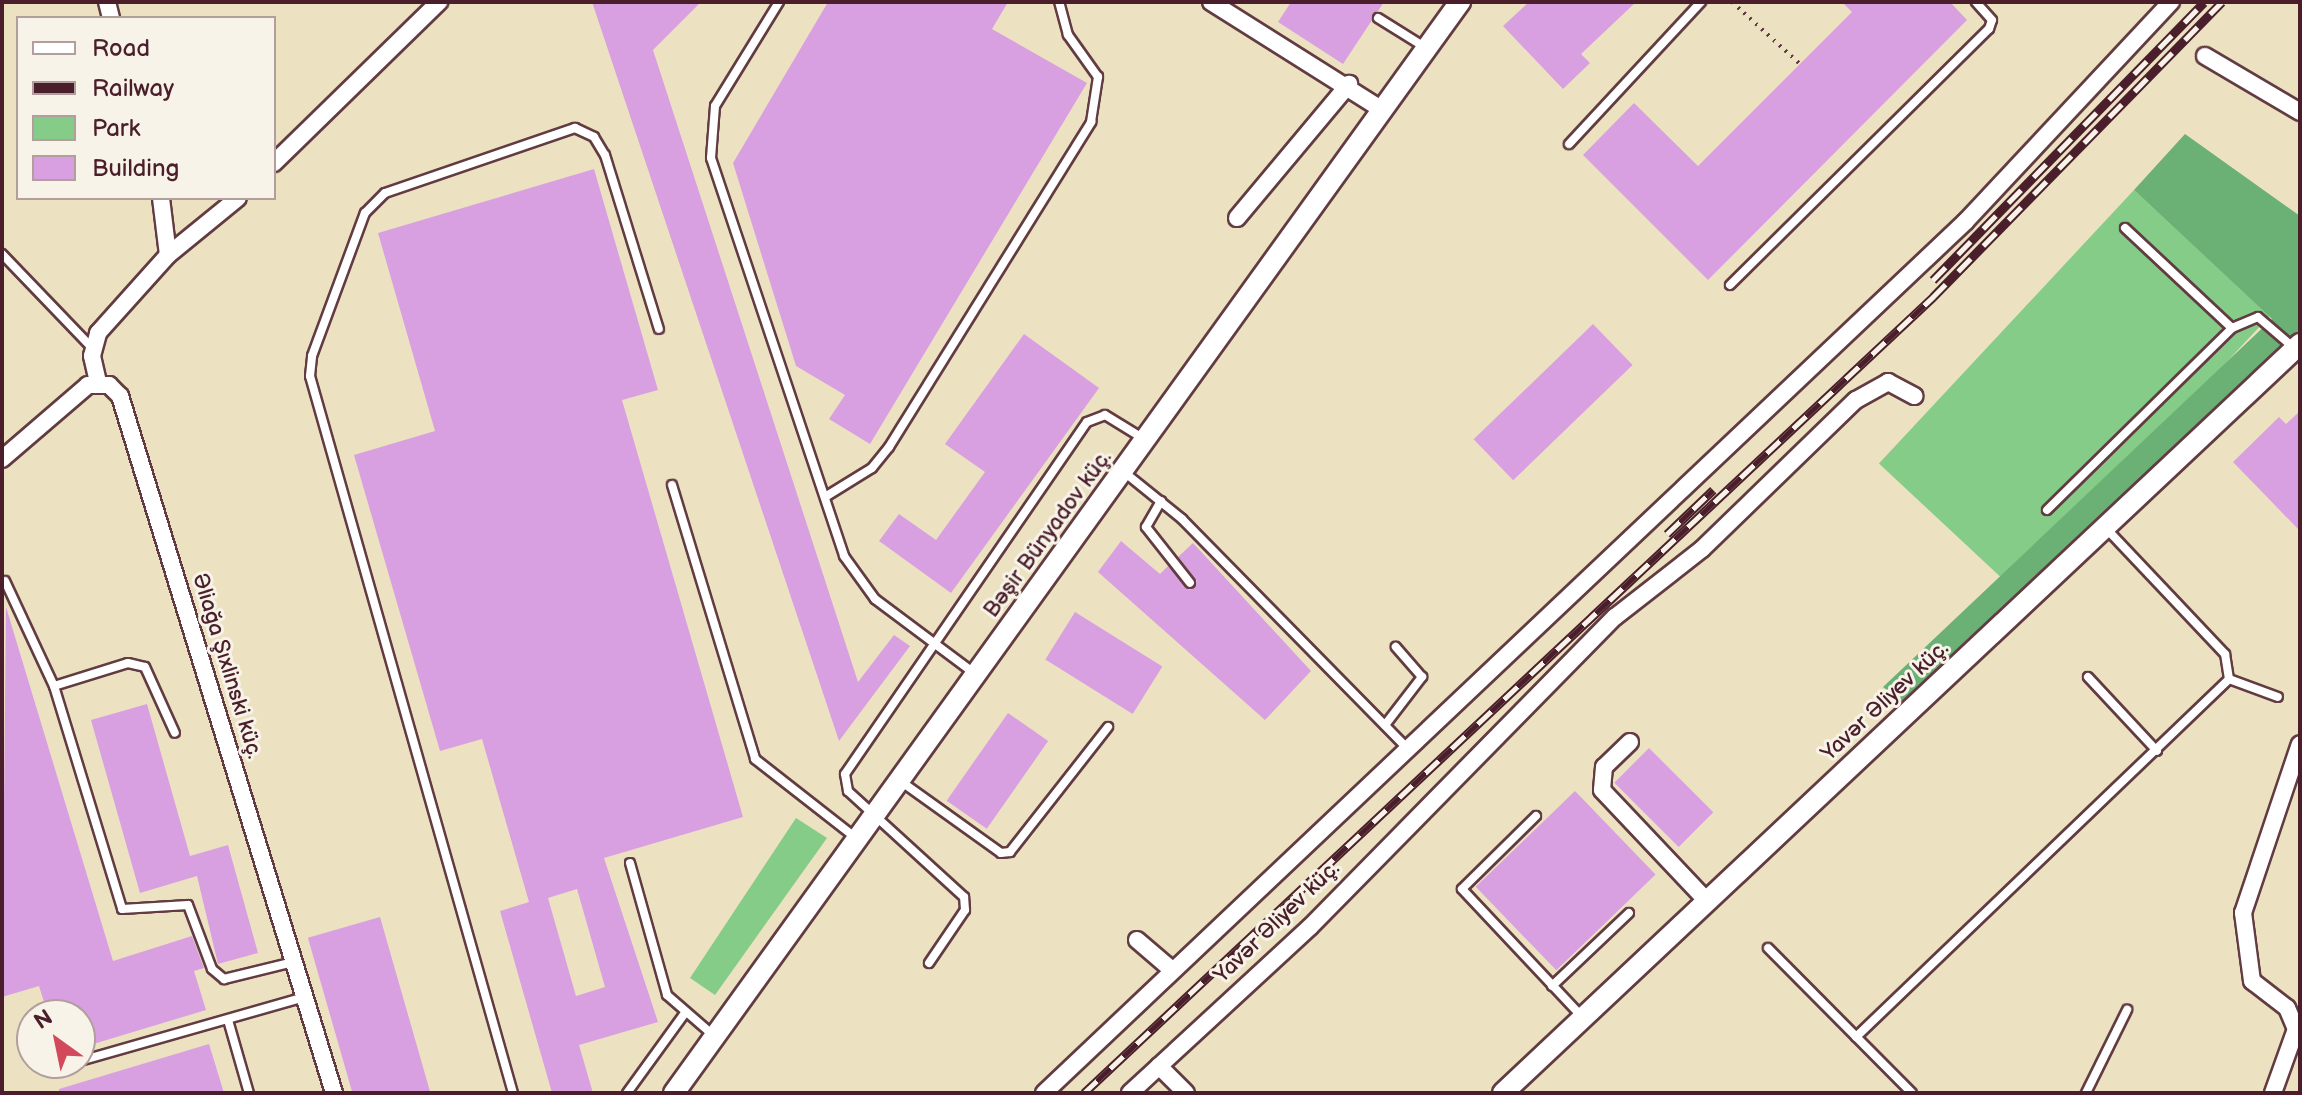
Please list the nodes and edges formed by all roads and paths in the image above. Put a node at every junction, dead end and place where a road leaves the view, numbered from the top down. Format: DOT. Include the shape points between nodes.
graph roads {
  1 [pos="439,2"];
  2 [pos="779,2"];
  3 [pos="1059,2"];
  4 [pos="1211,2"];
  5 [pos="1460,2"];
  6 [pos="1701,2"];
  7 [pos="1732,2"];
  8 [pos="1976,2"];
  9 [pos="2169,2"];
  10 [pos="1378,18"];
  11 [pos="1427,49"];
  12 [pos="2205,56"];
  13 [pos="1800,64"];
  14 [pos="1349,84"];
  15 [pos="1384,111"];
  16 [pos="2300,112"];
  17 [pos="1569,144"];
  18 [pos="276,161"];
  19 [pos="161,200"];
  20 [pos="236,200"];
  21 [pos="1237,218"];
  22 [pos="2125,228"];
  23 [pos="2,254"];
  24 [pos="168,255"];
  25 [pos="1730,285"];
  26 [pos="2232,328"];
  27 [pos="659,329"];
  28 [pos="2298,346"];
  29 [pos="92,348"];
  30 [pos="98,382"];
  31 [pos="1914,396"];
  32 [pos="1145,441"];
  33 [pos="2,459"];
  34 [pos="1123,472"];
  35 [pos="672,485"];
  36 [pos="825,497"];
  37 [pos="1161,501"];
  38 [pos="2047,510"];
  39 [pos="2106,527"];
  40 [pos="5,581"];
  41 [pos="1190,583"];
  42 [pos="932,642"];
  43 [pos="1396,647"];
  44 [pos="975,674"];
  45 [pos="2088,677"];
  46 [pos="2229,679"];
  47 [pos="54,686"];
  48 [pos="2278,697"];
  49 [pos="1385,725"];
  50 [pos="1108,727"];
  51 [pos="175,733"];
  52 [pos="1630,742"];
  53 [pos="2300,744"];
  54 [pos="1410,751"];
  55 [pos="2157,751"];
  56 [pos="898,780"];
  57 [pos="875,812"];
  58 [pos="1536,816"];
  59 [pos="856,838"];
  60 [pos="630,863"];
  61 [pos="1707,901"];
  62 [pos="1629,913"];
  63 [pos="1137,940"];
  64 [pos="1768,948"];
  65 [pos="294,962"];
  66 [pos="929,963"];
  67 [pos="1172,970"];
  68 [pos="1552,986"];
  69 [pos="306,997"];
  70 [pos="2127,1010"];
  71 [pos="685,1013"];
  72 [pos="1583,1018"];
  73 [pos="228,1020"];
  74 [pos="713,1035"];
  75 [pos="1856,1037"];
  76 [pos="96,1057"];
  77 [pos="1159,1066"];
  78 [pos="249,1093"];
  79 [pos="334,1093"];
  80 [pos="513,1093"];
  81 [pos="627,1093"];
  82 [pos="675,1093"];
  83 [pos="1044,1093"];
  84 [pos="1130,1093"];
  85 [pos="1186,1093"];
  86 [pos="1503,1093"];
  87 [pos="1912,1093"];
  88 [pos="2086,1093"];
  89 [pos="2273,1093"];
  1 -- 18 [label="street"];
  2 -- 36 [label="lane" via="715,106 711,158"];
  3 -- 36 [label="lane" via="1068,35 1098,77 1091,122 889,447 872,468"];
  4 -- 14 [label="street"];
  5 -- 11 [label="street, Bəşir Bünyadov küç."];
  6 -- 17 [label="lane"];
  7 -- 13 [label="path"];
  8 -- 25 [label="lane" via="1992,20 1989,29"];
  9 -- 54 [label="street" via="1966,221 1703,462"];
  10 -- 11 [label="lane"];
  11 -- 15 [label="street, Bəşir Bünyadov küç."];
  12 -- 16 [label="street"];
  14 -- 15 [label="street"];
  14 -- 21 [label="street"];
  15 -- 32 [label="street, Bəşir Bünyadov küç."];
  19 -- 24 [label="street"];
  20 -- 24 [label="street"];
  22 -- 26 [label="lane"];
  23 -- 29 [label="lane"];
  24 -- 29 [label="street"];
  26 -- 28 [label="lane" via="2258,317"];
  26 -- 38 [label="lane"];
  27 -- 80 [label="lane" via="605,155 594,137 575,128 385,193 365,213 312,356 310,376"];
  28 -- 39 [label="street, Yavər Əliyev küç."];
  29 -- 30 [label="street"];
  30 -- 33 [label="street"];
  30 -- 65 [label="street, Əliağa Şıxlinski küç." via="125,407"];
  31 -- 77 [label="street, Yavər Əliyev küç." via="1888,382 1856,400 1702,549 1615,617 1310,927"];
  32 -- 34 [label="street, Bəşir Bünyadov küç."];
  32 -- 42 [label="lane" via="1105,415 1093,416"];
  34 -- 37 [label="lane"];
  34 -- 44 [label="street, Bəşir Bünyadov küç."];
  35 -- 59 [label="lane" via="755,759"];
  36 -- 42 [label="lane" via="856,577"];
  37 -- 41 [label="lane" via="1146,527"];
  37 -- 49 [label="lane"];
  39 -- 46 [label="lane" via="2225,654"];
  39 -- 61 [label="street, Yavər Əliyev küç."];
  40 -- 47 [label="lane"];
  42 -- 44 [label="lane"];
  42 -- 57 [label="lane" via="845,774 848,791"];
  43 -- 49 [label="lane" via="1422,677"];
  44 -- 56 [label="street, Bəşir Bünyadov küç."];
  45 -- 55 [label="lane"];
  46 -- 48 [label="lane"];
  46 -- 55 [label="lane"];
  47 -- 51 [label="lane" via="128,663 145,667"];
  47 -- 65 [label="lane" via="122,909 188,905 212,969 224,979"];
  49 -- 54 [label="lane"];
  50 -- 56 [label="lane" via="1010,852 1001,853"];
  52 -- 61 [label="street" via="1604,767 1602,790"];
  53 -- 89 [label="street" via="2243,913 2252,981 2287,1008 2296,1029"];
  54 -- 67 [label="street"];
  55 -- 75 [label="lane"];
  56 -- 57 [label="street, Bəşir Bünyadov küç."];
  57 -- 59 [label="street, Bəşir Bünyadov küç."];
  57 -- 66 [label="lane" via="964,897 965,910"];
  58 -- 68 [label="lane" via="1462,889"];
  59 -- 74 [label="street, Bəşir Bünyadov küç."];
  60 -- 71 [label="lane" via="662,984"];
  61 -- 72 [label="street, Yavər Əliyev küç."];
  62 -- 68 [label="lane"];
  63 -- 67 [label="street"];
  64 -- 75 [label="lane"];
  65 -- 69 [label="street, Əliağa Şıxlinski küç."];
  67 -- 83 [label="street"];
  68 -- 72 [label="lane"];
  69 -- 73 [label="lane"];
  69 -- 79 [label="street, Əliağa Şıxlinski küç."];
  70 -- 88 [label="lane"];
  71 -- 74 [label="lane"];
  71 -- 81 [label="lane"];
  72 -- 86 [label="street, Yavər Əliyev küç."];
  73 -- 76 [label="lane"];
  73 -- 78 [label="lane"];
  74 -- 82 [label="street, Bəşir Bünyadov küç."];
  75 -- 87 [label="lane"];
  77 -- 84 [label="street, Yavər Əliyev küç."];
  77 -- 85 [label="street"];
}
